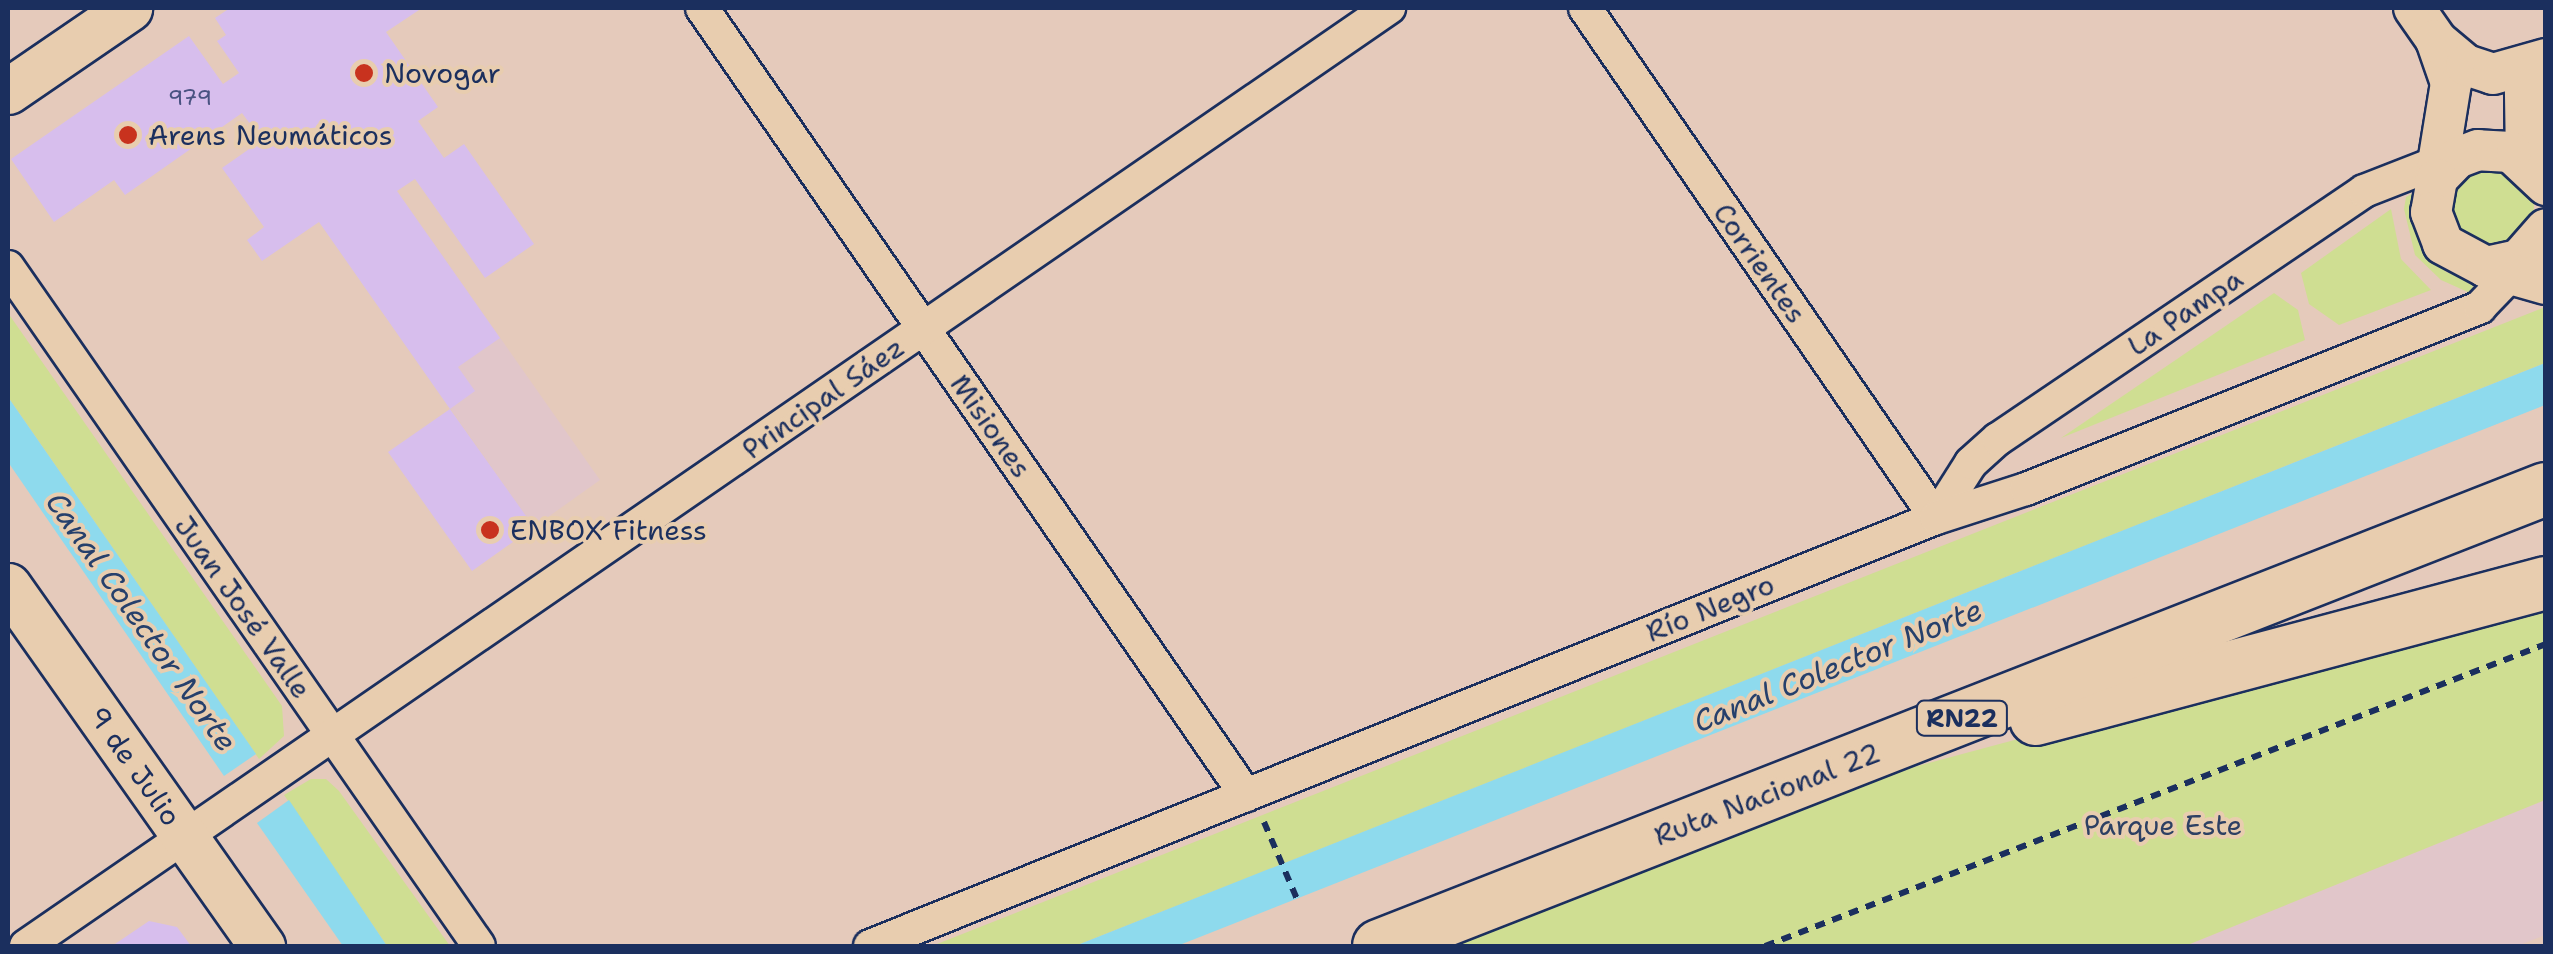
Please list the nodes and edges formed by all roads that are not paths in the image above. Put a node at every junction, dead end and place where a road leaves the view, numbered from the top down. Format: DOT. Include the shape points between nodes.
graph roads {
  1 [pos="129,8"];
  2 [pos="702,8"];
  3 [pos="1390,8"];
  4 [pos="1584,8"];
  5 [pos="2425,24"];
  6 [pos="2546,60"];
  7 [pos="8,91"];
  8 [pos="2447,166"];
  9 [pos="2539,174"];
  10 [pos="2525,261"];
  11 [pos="8,267"];
  12 [pos="924,328"];
  13 [pos="2546,489"];
  14 [pos="1936,518"];
  15 [pos="2546,583"];
  16 [pos="8,586"];
  17 [pos="332,736"];
  18 [pos="1802,780"];
  19 [pos="1246,795"];
  20 [pos="185,837"];
  21 [pos="26,946"];
  22 [pos="262,946"];
  23 [pos="479,946"];
  24 [pos="870,946"];
  25 [pos="1379,946"];
  1 -- 7 [label="main road"];
  2 -- 12 [label="street, Misiones"];
  3 -- 12 [label="street, Principal Sáez"];
  4 -- 14 [label="street, Corrientes"];
  5 -- 6 [label="street" via="2466,66 2493,74"];
  5 -- 8 [label="street" via="2452,96"];
  6 -- 9 [label="street" via="2524,92"];
  8 -- 9 [label="street" via="2495,148"];
  8 -- 10 [label="street" via="2431,212 2443,244"];
  8 -- 14 [label="street, La Pampa" via="2374,185 1998,439 1971,463"];
  10 -- 14 [label="street, Río Negro" via="2480,307 2026,489"];
  11 -- 17 [label="street, Juan José Valle"];
  12 -- 17 [label="street, Principal Sáez"];
  12 -- 19 [label="street, Misiones"];
  13 -- 18 [label="highway, Ruta Nacional 22 / RN22"];
  14 -- 19 [label="street, Río Negro"];
  15 -- 18 [label="highway"];
  16 -- 20 [label="main road, 9 de Julio"];
  17 -- 20 [label="street, Principal Sáez"];
  17 -- 23 [label="street, Juan José Valle"];
  18 -- 25 [label="highway, Ruta Nacional 22 / RN22"];
  19 -- 24 [label="street, Río Negro"];
  20 -- 21 [label="street, Principal Sáez"];
  20 -- 22 [label="main road, 9 de Julio"];
}
